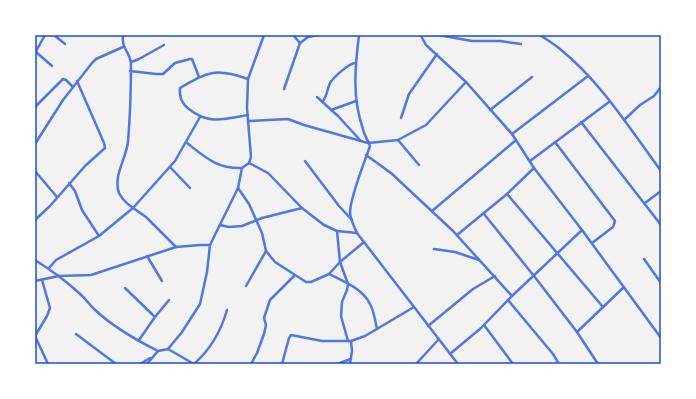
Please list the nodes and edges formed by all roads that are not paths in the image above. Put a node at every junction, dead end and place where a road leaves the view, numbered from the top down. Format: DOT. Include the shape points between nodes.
graph roads {
  1 [pos="45,35"];
  2 [pos="54,35"];
  3 [pos="264,35"];
  4 [pos="293,35"];
  5 [pos="319,35"];
  6 [pos="359,35"];
  7 [pos="420,35"];
  8 [pos="438,35"];
  9 [pos="540,35"];
  10 [pos="122,36"];
  11 [pos="300,43"];
  12 [pos="65,44"];
  13 [pos="521,44"];
  14 [pos="164,45"];
  15 [pos="123,47"];
  16 [pos="35,53"];
  17 [pos="437,54"];
  18 [pos="131,62"];
  19 [pos="355,63"];
  20 [pos="52,66"];
  21 [pos="130,71"];
  22 [pos="199,76"];
  23 [pos="588,76"];
  24 [pos="532,77"];
  25 [pos="248,79"];
  26 [pos="78,81"];
  27 [pos="466,82"];
  28 [pos="72,87"];
  29 [pos="661,87"];
  30 [pos="284,89"];
  31 [pos="317,97"];
  32 [pos="356,100"];
  33 [pos="322,101"];
  34 [pos="609,102"];
  35 [pos="35,107"];
  36 [pos="331,110"];
  37 [pos="490,110"];
  38 [pos="248,116"];
  39 [pos="200,117"];
  40 [pos="401,118"];
  41 [pos="624,120"];
  42 [pos="249,121"];
  43 [pos="582,122"];
  44 [pos="512,134"];
  45 [pos="361,140"];
  46 [pos="398,140"];
  47 [pos="516,140"];
  48 [pos="555,142"];
  49 [pos="187,143"];
  50 [pos="368,143"];
  51 [pos="35,144"];
  52 [pos="366,156"];
  53 [pos="305,161"];
  54 [pos="530,161"];
  55 [pos="249,163"];
  56 [pos="419,165"];
  57 [pos="170,167"];
  58 [pos="242,168"];
  59 [pos="534,168"];
  60 [pos="35,170"];
  61 [pos="661,171"];
  62 [pos="69,183"];
  63 [pos="190,188"];
  64 [pos="238,188"];
  65 [pos="661,191"];
  66 [pos="507,194"];
  67 [pos="57,197"];
  68 [pos="645,203"];
  69 [pos="133,208"];
  70 [pos="302,208"];
  71 [pos="432,211"];
  72 [pos="484,214"];
  73 [pos="35,220"];
  74 [pos="256,221"];
  75 [pos="352,221"];
  76 [pos="220,225"];
  77 [pos="661,225"];
  78 [pos="582,230"];
  79 [pos="337,231"];
  80 [pos="357,233"];
  81 [pos="457,235"];
  82 [pos="100,236"];
  83 [pos="364,242"];
  84 [pos="592,243"];
  85 [pos="210,245"];
  86 [pos="176,247"];
  87 [pos="434,249"];
  88 [pos="266,251"];
  89 [pos="558,253"];
  90 [pos="147,256"];
  91 [pos="644,259"];
  92 [pos="35,260"];
  93 [pos="480,260"];
  94 [pos="340,262"];
  95 [pos="49,268"];
  96 [pos="329,274"];
  97 [pos="59,276"];
  98 [pos="294,276"];
  99 [pos="495,276"];
  100 [pos="534,276"];
  101 [pos="42,279"];
  102 [pos="35,281"];
  103 [pos="162,281"];
  104 [pos="661,283"];
  105 [pos="348,284"];
  106 [pos="246,286"];
  107 [pos="624,287"];
  108 [pos="125,288"];
  109 [pos="512,296"];
  110 [pos="169,300"];
  111 [pos="508,300"];
  112 [pos="414,307"];
  113 [pos="603,307"];
  114 [pos="227,310"];
  115 [pos="155,317"];
  116 [pos="484,325"];
  117 [pos="428,326"];
  118 [pos="377,328"];
  119 [pos="577,332"];
  120 [pos="76,334"];
  121 [pos="35,336"];
  122 [pos="439,338"];
  123 [pos="661,338"];
  124 [pos="138,340"];
  125 [pos="349,341"];
  126 [pos="168,349"];
  127 [pos="158,351"];
  128 [pos="450,354"];
  129 [pos="153,357"];
  130 [pos="351,359"];
  131 [pos="48,364"];
  132 [pos="116,364"];
  133 [pos="140,364"];
  134 [pos="147,364"];
  135 [pos="194,364"];
  136 [pos="251,364"];
  137 [pos="282,364"];
  138 [pos="337,364"];
  139 [pos="350,364"];
  140 [pos="416,364"];
  141 [pos="457,364"];
  142 [pos="512,364"];
  143 [pos="558,364"];
  144 [pos="598,364"];
  1 -- 16 [label="street"];
  2 -- 12 [label="street"];
  3 -- 25 [label="street"];
  4 -- 11 [label="street"];
  5 -- 11 [label="street" via="308,37"];
  6 -- 19 [label="street"];
  7 -- 8 [label="street"];
  7 -- 17 [label="street" via="426,45"];
  8 -- 13 [label="street" via="472,41"];
  9 -- 23 [label="street" via="560,49"];
  10 -- 15 [label="street"];
  11 -- 30 [label="street"];
  14 -- 18 [label="street"];
  15 -- 18 [label="street"];
  15 -- 26 [label="street" via="96,59"];
  16 -- 20 [label="street"];
  17 -- 27 [label="street"];
  17 -- 40 [label="street" via="409,94"];
  18 -- 21 [label="street"];
  19 -- 32 [label="street"];
  19 -- 33 [label="street" via="347,66 331,83"];
  21 -- 22 [label="street" via="163,74 175,63 192,59"];
  21 -- 69 [label="street" via="128,144 118,180 120,194"];
  22 -- 25 [label="street" via="222,72"];
  22 -- 39 [label="street" via="180,88 179,93 182,103"];
  23 -- 34 [label="street"];
  23 -- 44 [label="street"];
  24 -- 37 [label="street"];
  25 -- 38 [label="street"];
  26 -- 28 [label="street"];
  26 -- 62 [label="street" via="105,148"];
  27 -- 37 [label="street"];
  27 -- 46 [label="street" via="426,125"];
  28 -- 35 [label="street" via="63,79"];
  28 -- 51 [label="street"];
  29 -- 41 [label="street" via="654,96"];
  31 -- 33 [label="street"];
  32 -- 36 [label="street"];
  32 -- 50 [label="street" via="362,129"];
  33 -- 36 [label="street"];
  34 -- 41 [label="street"];
  34 -- 43 [label="street"];
  36 -- 45 [label="street"];
  37 -- 44 [label="street"];
  38 -- 39 [label="street" via="210,120"];
  38 -- 42 [label="street"];
  39 -- 49 [label="street"];
  41 -- 61 [label="street"];
  42 -- 45 [label="street" via="288,119"];
  42 -- 55 [label="street"];
  43 -- 48 [label="street"];
  43 -- 68 [label="street"];
  44 -- 47 [label="street"];
  45 -- 50 [label="street"];
  46 -- 50 [label="street"];
  46 -- 56 [label="street"];
  47 -- 54 [label="street"];
  47 -- 71 [label="street"];
  48 -- 54 [label="street"];
  48 -- 84 [label="street" via="615,221 614,227"];
  49 -- 57 [label="street"];
  49 -- 58 [label="street" via="212,162"];
  50 -- 52 [label="street" via="370,146"];
  52 -- 71 [label="street" via="391,173"];
  52 -- 75 [label="street" via="350,212"];
  53 -- 75 [label="street"];
  54 -- 59 [label="street"];
  55 -- 58 [label="street"];
  55 -- 70 [label="street" via="268,173"];
  57 -- 63 [label="street"];
  57 -- 69 [label="street"];
  58 -- 64 [label="street"];
  59 -- 66 [label="street"];
  59 -- 78 [label="street"];
  60 -- 67 [label="street"];
  62 -- 67 [label="street"];
  62 -- 82 [label="street" via="82,210"];
  64 -- 74 [label="street"];
  64 -- 76 [label="street"];
  65 -- 68 [label="street"];
  66 -- 72 [label="street"];
  66 -- 89 [label="street"];
  67 -- 73 [label="street"];
  68 -- 77 [label="street"];
  69 -- 82 [label="street"];
  69 -- 86 [label="street"];
  70 -- 74 [label="street"];
  70 -- 79 [label="street" via="324,225"];
  71 -- 81 [label="street"];
  72 -- 81 [label="street"];
  72 -- 100 [label="street"];
  74 -- 76 [label="street" via="235,227"];
  74 -- 88 [label="street"];
  75 -- 80 [label="street"];
  76 -- 85 [label="street"];
  78 -- 84 [label="street"];
  78 -- 89 [label="street"];
  79 -- 80 [label="street"];
  79 -- 94 [label="street"];
  80 -- 83 [label="street"];
  81 -- 93 [label="street"];
  82 -- 95 [label="street" via="56,260"];
  83 -- 94 [label="street"];
  83 -- 112 [label="street"];
  84 -- 107 [label="street"];
  85 -- 86 [label="street"];
  85 -- 126 [label="street" via="200,304"];
  86 -- 90 [label="street"];
  87 -- 93 [label="street" via="456,252"];
  88 -- 98 [label="street" via="275,262"];
  88 -- 106 [label="street"];
  89 -- 100 [label="street"];
  89 -- 113 [label="street"];
  90 -- 97 [label="street" via="91,274"];
  90 -- 103 [label="street"];
  91 -- 104 [label="street"];
  92 -- 95 [label="street"];
  93 -- 99 [label="street"];
  94 -- 96 [label="street"];
  94 -- 105 [label="street"];
  95 -- 97 [label="street"];
  96 -- 98 [label="street" via="311,282"];
  96 -- 105 [label="street"];
  97 -- 101 [label="street"];
  97 -- 124 [label="street" via="95,310"];
  98 -- 136 [label="street" via="270,300 264,318 264,334"];
  99 -- 109 [label="street"];
  99 -- 117 [label="street" via="473,289"];
  100 -- 109 [label="street"];
  100 -- 119 [label="street"];
  101 -- 102 [label="street"];
  101 -- 121 [label="street" via="50,308"];
  105 -- 118 [label="street" via="367,298"];
  105 -- 125 [label="street" via="342,302 341,316"];
  107 -- 113 [label="street"];
  107 -- 123 [label="street"];
  108 -- 115 [label="street"];
  109 -- 111 [label="street"];
  110 -- 115 [label="street"];
  111 -- 116 [label="street"];
  111 -- 143 [label="street" via="553,354"];
  112 -- 117 [label="street"];
  112 -- 118 [label="street"];
  113 -- 119 [label="street"];
  114 -- 135 [label="street" via="216,338"];
  115 -- 124 [label="street"];
  116 -- 128 [label="street"];
  116 -- 142 [label="street"];
  117 -- 122 [label="street"];
  118 -- 125 [label="street" via="365,336"];
  119 -- 144 [label="street"];
  120 -- 132 [label="street"];
  121 -- 131 [label="street"];
  122 -- 128 [label="street"];
  122 -- 140 [label="street"];
  124 -- 127 [label="street"];
  125 -- 130 [label="street"];
  125 -- 137 [label="street" via="318,340 292,335"];
  126 -- 127 [label="street"];
  126 -- 135 [label="street"];
  127 -- 129 [label="street"];
  128 -- 141 [label="street"];
  129 -- 133 [label="street"];
  129 -- 134 [label="street"];
  130 -- 138 [label="street"];
  130 -- 139 [label="street"];
}
